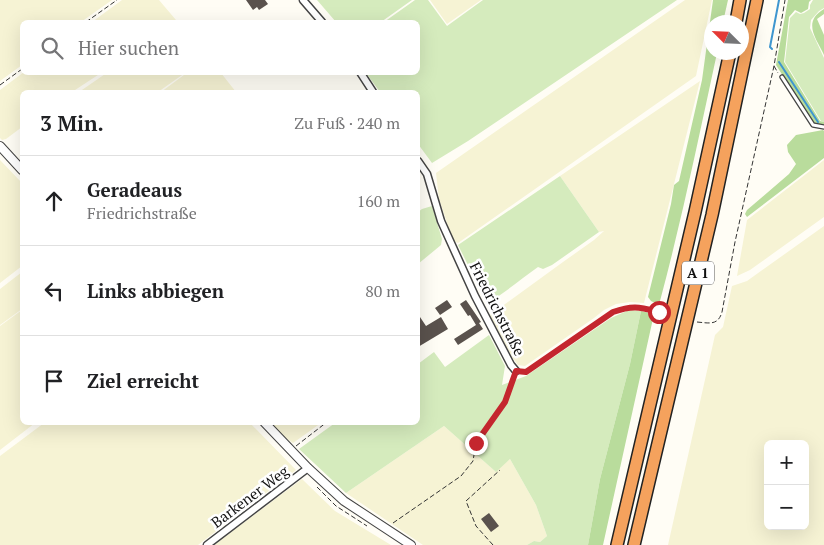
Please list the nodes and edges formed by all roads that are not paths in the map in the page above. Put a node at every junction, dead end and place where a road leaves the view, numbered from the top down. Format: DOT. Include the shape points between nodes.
graph roads {
  1 [pos="303,0"];
  2 [pos="740,0"];
  3 [pos="757,0"];
  4 [pos="737,15"];
  5 [pos="320,20"];
  6 [pos="728,60"];
  7 [pos="362,75"];
  8 [pos="782,77"];
  9 [pos="372,90"];
  10 [pos="824,127"];
  11 [pos="0,146"];
  12 [pos="420,165"];
  13 [pos="20,168"];
  14 [pos="516,371"];
  15 [pos="267,425"];
  16 [pos="308,468"];
  17 [pos="207,545"];
  18 [pos="411,545"];
  19 [pos="617,545"];
  20 [pos="634,545"];
  1 -- 5 [label="street"];
  2 -- 4 [label="highway"];
  3 -- 20 [label="highway, A 1" via="712,215"];
  6 -- 19 [label="highway, A 1"];
  7 -- 9 [label="street"];
  8 -- 10 [label="lane" via="813,125"];
  11 -- 13 [label="street"];
  12 -- 14 [label="street, Friedrichstraße" via="475,296"];
  15 -- 16 [label="street"];
  16 -- 17 [label="street, Barkener Weg"];
  16 -- 18 [label="street" via="344,501"];
}
